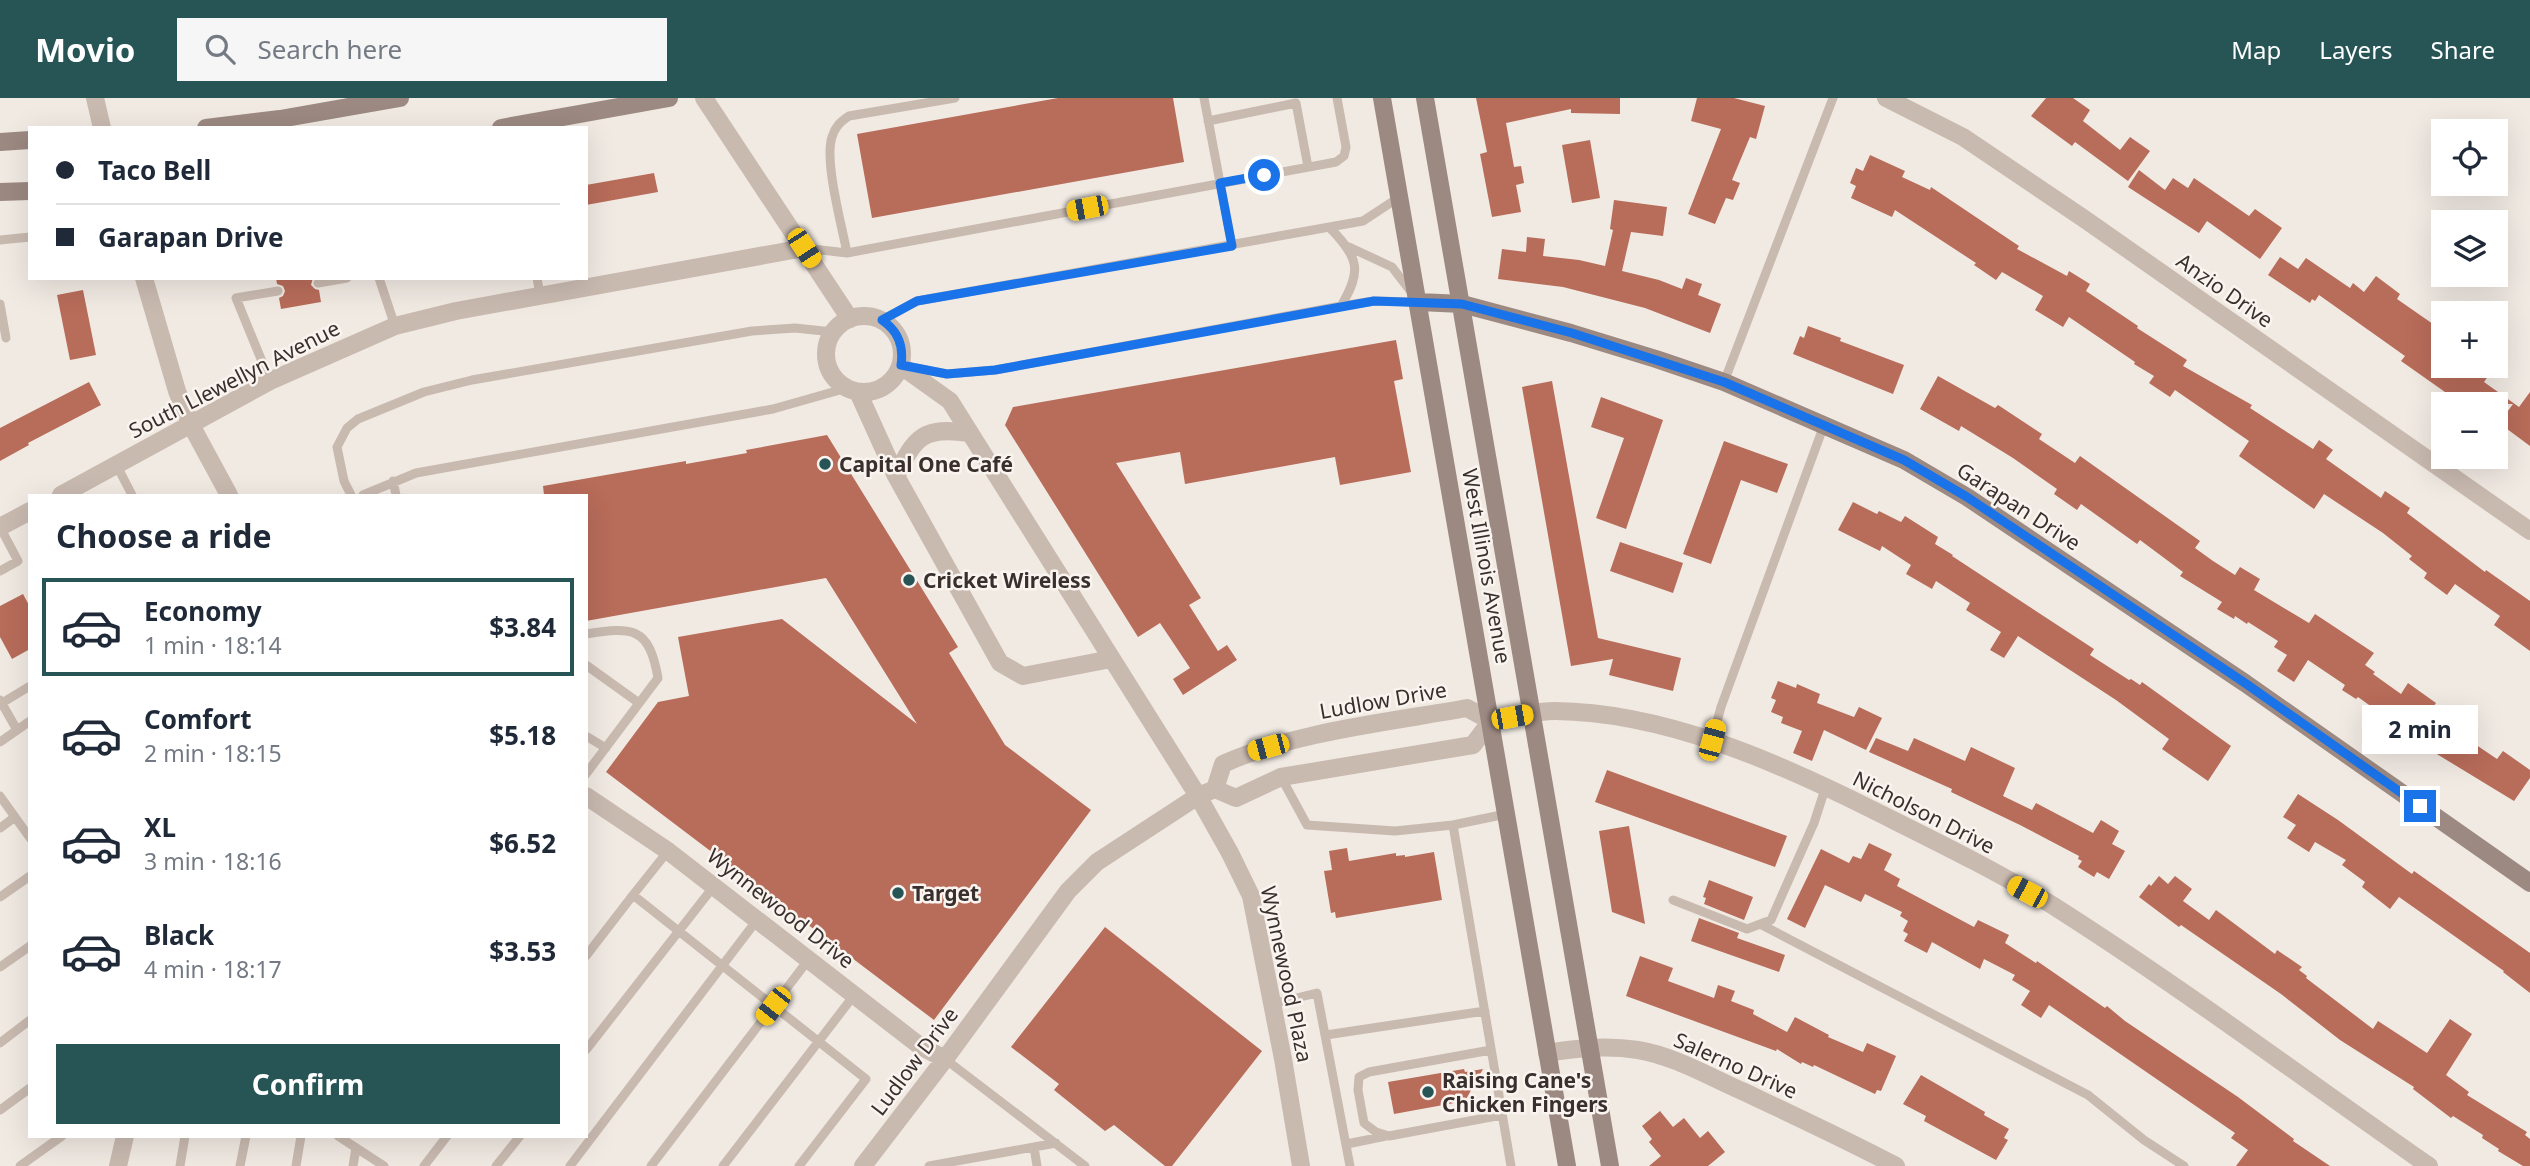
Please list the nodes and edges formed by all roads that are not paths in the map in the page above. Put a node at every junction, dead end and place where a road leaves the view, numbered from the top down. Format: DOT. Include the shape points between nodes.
graph roads {
  1 [pos="95,98"];
  2 [pos="400,98"];
  3 [pos="669,98"];
  4 [pos="704,98"];
  5 [pos="955,98"];
  6 [pos="1203,98"];
  7 [pos="1337,98"];
  8 [pos="1382,98"];
  9 [pos="1425,98"];
  10 [pos="1833,98"];
  11 [pos="1886,98"];
  12 [pos="1208,121"];
  13 [pos="102,126"];
  14 [pos="224,126"];
  15 [pos="513,126"];
  16 [pos="28,140"];
  17 [pos="0,142"];
  18 [pos="1308,167"];
  19 [pos="1220,183"];
  20 [pos="28,191"];
  21 [pos="0,192"];
  22 [pos="1398,198"];
  23 [pos="1331,229"];
  24 [pos="28,237"];
  25 [pos="0,240"];
  26 [pos="1232,246"];
  27 [pos="1349,247"];
  28 [pos="804,248"];
  29 [pos="847,253"];
  30 [pos="145,280"];
  31 [pos="335,280"];
  32 [pos="380,280"];
  33 [pos="587,280"];
  34 [pos="588,280"];
  35 [pos="318,283"];
  36 [pos="539,287"];
  37 [pos="278,290"];
  38 [pos="1419,302"];
  39 [pos="0,303"];
  40 [pos="1462,304"];
  41 [pos="1341,306"];
  42 [pos="850,319"];
  43 [pos="882,320"];
  44 [pos="395,326"];
  45 [pos="833,332"];
  46 [pos="6,338"];
  47 [pos="901,365"];
  48 [pos="270,381"];
  49 [pos="1724,382"];
  50 [pos="853,390"];
  51 [pos="190,423"];
  52 [pos="1824,424"];
  53 [pos="969,433"];
  54 [pos="117,466"];
  55 [pos="895,475"];
  56 [pos="393,481"];
  57 [pos="63,494"];
  58 [pos="131,494"];
  59 [pos="228,494"];
  60 [pos="350,494"];
  61 [pos="365,494"];
  62 [pos="396,494"];
  63 [pos="28,512"];
  64 [pos="0,527"];
  65 [pos="2530,531"];
  66 [pos="0,571"];
  67 [pos="588,634"];
  68 [pos="1111,659"];
  69 [pos="588,666"];
  70 [pos="28,688"];
  71 [pos="1,701"];
  72 [pos="639,703"];
  73 [pos="1533,713"];
  74 [pos="1491,721"];
  75 [pos="28,722"];
  76 [pos="17,730"];
  77 [pos="588,737"];
  78 [pos="1712,740"];
  79 [pos="0,742"];
  80 [pos="606,748"];
  81 [pos="588,771"];
  82 [pos="1281,777"];
  83 [pos="1826,786"];
  84 [pos="1207,793"];
  85 [pos="0,796"];
  86 [pos="588,797"];
  87 [pos="1506,814"];
  88 [pos="15,817"];
  89 [pos="1453,825"];
  90 [pos="0,828"];
  91 [pos="28,835"];
  92 [pos="668,851"];
  93 [pos="28,877"];
  94 [pos="2530,883"];
  95 [pos="714,886"];
  96 [pos="633,895"];
  97 [pos="0,897"];
  98 [pos="1673,900"];
  99 [pos="758,919"];
  100 [pos="1760,923"];
  101 [pos="679,932"];
  102 [pos="28,947"];
  103 [pos="588,953"];
  104 [pos="809,959"];
  105 [pos="722,966"];
  106 [pos="0,967"];
  107 [pos="855,994"];
  108 [pos="1272,1004"];
  109 [pos="773,1006"];
  110 [pos="1485,1011"];
  111 [pos="28,1022"];
  112 [pos="1326,1035"];
  113 [pos="818,1042"];
  114 [pos="0,1043"];
  115 [pos="588,1047"];
  116 [pos="1589,1047"];
  117 [pos="1491,1050"];
  118 [pos="1547,1053"];
  119 [pos="946,1059"];
  120 [pos="28,1089"];
  121 [pos="0,1110"];
  122 [pos="1502,1115"];
  123 [pos="1389,1136"];
  124 [pos="59,1138"];
  125 [pos="125,1138"];
  126 [pos="185,1138"];
  127 [pos="246,1138"];
  128 [pos="301,1138"];
  129 [pos="341,1138"];
  130 [pos="445,1138"];
  131 [pos="518,1138"];
  132 [pos="1056,1143"];
  133 [pos="1347,1144"];
  134 [pos="1034,1147"];
  135 [pos="356,1148"];
  136 [pos="982,1161"];
  137 [pos="20,1166"];
  138 [pos="118,1166"];
  139 [pos="180,1166"];
  140 [pos="240,1166"];
  141 [pos="296,1166"];
  142 [pos="353,1166"];
  143 [pos="384,1166"];
  144 [pos="424,1166"];
  145 [pos="496,1166"];
  146 [pos="570,1166"];
  147 [pos="651,1166"];
  148 [pos="723,1166"];
  149 [pos="799,1166"];
  150 [pos="863,1166"];
  151 [pos="929,1166"];
  152 [pos="1037,1166"];
  153 [pos="1084,1166"];
  154 [pos="1301,1166"];
  155 [pos="1350,1166"];
  156 [pos="1511,1166"];
  157 [pos="1567,1166"];
  158 [pos="1611,1166"];
  159 [pos="1896,1166"];
  160 [pos="2185,1166"];
  161 [pos="2429,1166"];
  1 -- 13 [label="street"];
  2 -- 14 [label="main road"];
  3 -- 15 [label="main road"];
  4 -- 28 [label="street"];
  5 -- 29 [label="lane" via="849,116 837,125 830,162"];
  6 -- 12 [label="lane"];
  7 -- 18 [label="lane" via="1345,156"];
  8 -- 22 [label="main road, West Illinois Avenue"];
  9 -- 40 [label="main road, West Illinois Avenue"];
  10 -- 49 [label="lane"];
  11 -- 65 [label="street, Anzio Drive" via="1963,137"];
  12 -- 18 [label="lane" via="1296,103"];
  12 -- 19 [label="lane"];
  16 -- 17 [label="main road"];
  18 -- 19 [label="lane"];
  19 -- 26 [label="lane"];
  19 -- 29 [label="lane"];
  20 -- 21 [label="main road"];
  22 -- 23 [label="lane" via="1363,221"];
  22 -- 38 [label="main road, West Illinois Avenue"];
  23 -- 26 [label="lane"];
  23 -- 27 [label="lane"];
  24 -- 25 [label="lane"];
  26 -- 43 [label="lane" via="917,301"];
  27 -- 38 [label="lane" via="1392,267"];
  27 -- 41 [label="lane" via="1355,267 1353,285"];
  28 -- 29 [label="lane"];
  28 -- 34 [label="street, South Llewellyn Avenue"];
  28 -- 42 [label="street"];
  30 -- 51 [label="street"];
  31 -- 35 [label="lane"];
  32 -- 44 [label="lane"];
  33 -- 36 [label="street, South Llewellyn Avenue"];
  36 -- 44 [label="street, South Llewellyn Avenue"];
  37 -- 48 [label="lane" via="236,298"];
  38 -- 40 [label="main road, Garapan Drive"];
  38 -- 41 [label="lane"];
  38 -- 74 [label="main road, West Illinois Avenue"];
  39 -- 46 [label="lane"];
  40 -- 49 [label="main road, Garapan Drive" via="1572,333"];
  40 -- 73 [label="main road, West Illinois Avenue"];
  41 -- 47 [label="lane" via="995,370 947,374"];
  42 -- 43 [label="street" via="871,316"];
  42 -- 45 [label="street"];
  43 -- 47 [label="street" via="897,335"];
  44 -- 48 [label="street, South Llewellyn Avenue"];
  45 -- 50 [label="street" via="828,364 832,374"];
  45 -- 60 [label="lane" via="795,328 752,331 424,392 347,428 337,447"];
  47 -- 50 [label="street" via="889,384"];
  47 -- 53 [label="street, Wynnewood Plaza" via="950,401"];
  48 -- 51 [label="street, South Llewellyn Avenue"];
  49 -- 52 [label="main road, Garapan Drive"];
  50 -- 55 [label="street"];
  50 -- 56 [label="lane"];
  51 -- 54 [label="street, South Llewellyn Avenue"];
  51 -- 59 [label="street"];
  52 -- 78 [label="lane"];
  52 -- 94 [label="main road, Garapan Drive" via="1904,460 1967,497 2245,683"];
  53 -- 55 [label="street" via="944,429 921,437"];
  53 -- 68 [label="street, Wynnewood Plaza"];
  54 -- 57 [label="street, South Llewellyn Avenue"];
  54 -- 58 [label="lane"];
  55 -- 68 [label="street" via="1000,663 1023,676"];
  56 -- 61 [label="lane"];
  56 -- 62 [label="lane"];
  63 -- 64 [label="street"];
  64 -- 66 [label="lane" via="18,561"];
  67 -- 72 [label="lane" via="620,629 642,636 659,678"];
  68 -- 84 [label="street, Wynnewood Plaza"];
  69 -- 72 [label="lane"];
  70 -- 71 [label="lane"];
  71 -- 76 [label="lane"];
  72 -- 80 [label="lane"];
  73 -- 74 [label="street, Nicholson Drive"];
  73 -- 78 [label="street, Nicholson Drive" via="1621,717"];
  73 -- 116 [label="main road, West Illinois Avenue"];
  74 -- 82 [label="street" via="1473,745"];
  74 -- 84 [label="street, Ludlow Drive" via="1467,708 1249,752 1223,764"];
  74 -- 87 [label="main road, West Illinois Avenue"];
  75 -- 76 [label="lane"];
  76 -- 79 [label="lane"];
  77 -- 80 [label="lane"];
  78 -- 83 [label="street, Nicholson Drive"];
  80 -- 81 [label="lane"];
  82 -- 84 [label="street" via="1236,798"];
  82 -- 89 [label="lane" via="1307,825 1395,831"];
  83 -- 100 [label="lane" via="1771,920"];
  83 -- 161 [label="street, Nicholson Drive" via="2050,904"];
  84 -- 108 [label="street, Wynnewood Plaza" via="1251,897"];
  84 -- 119 [label="street, Ludlow Drive" via="1097,862 1068,891"];
  85 -- 88 [label="lane"];
  86 -- 92 [label="street, Wynnewood Drive"];
  87 -- 89 [label="lane"];
  87 -- 118 [label="main road, West Illinois Avenue"];
  88 -- 90 [label="lane"];
  88 -- 91 [label="lane"];
  89 -- 110 [label="lane"];
  92 -- 95 [label="street, Wynnewood Drive"];
  92 -- 96 [label="lane"];
  93 -- 97 [label="lane"];
  95 -- 99 [label="street, Wynnewood Drive"];
  95 -- 101 [label="lane"];
  96 -- 101 [label="lane"];
  96 -- 103 [label="lane"];
  98 -- 100 [label="lane" via="1747,929"];
  99 -- 104 [label="street, Wynnewood Drive"];
  99 -- 105 [label="lane"];
  100 -- 160 [label="lane" via="2088,1095"];
  101 -- 105 [label="lane"];
  101 -- 115 [label="lane"];
  102 -- 106 [label="lane"];
  104 -- 107 [label="street, Wynnewood Drive"];
  104 -- 109 [label="lane"];
  105 -- 109 [label="lane"];
  105 -- 146 [label="lane"];
  107 -- 113 [label="lane"];
  107 -- 119 [label="street, Wynnewood Drive" via="920,1046"];
  108 -- 112 [label="lane" via="1317,993"];
  108 -- 154 [label="street, Wynnewood Plaza"];
  109 -- 113 [label="lane"];
  109 -- 147 [label="lane"];
  110 -- 112 [label="lane"];
  110 -- 117 [label="lane"];
  111 -- 114 [label="lane"];
  112 -- 133 [label="lane"];
  113 -- 148 [label="lane"];
  113 -- 149 [label="lane" via="866,1079"];
  116 -- 118 [label="street, Salerno Drive"];
  116 -- 158 [label="main road, West Illinois Avenue"];
  116 -- 159 [label="street, Salerno Drive" via="1640,1050 1680,1063"];
  117 -- 122 [label="lane"];
  117 -- 123 [label="lane" via="1359,1077 1364,1123"];
  118 -- 157 [label="main road, West Illinois Avenue"];
  119 -- 132 [label="lane"];
  119 -- 150 [label="street, Ludlow Drive"];
  120 -- 121 [label="lane"];
  122 -- 123 [label="lane"];
  122 -- 156 [label="lane"];
  123 -- 133 [label="lane"];
  124 -- 137 [label="lane"];
  125 -- 138 [label="street"];
  126 -- 139 [label="lane"];
  127 -- 140 [label="lane"];
  128 -- 141 [label="lane"];
  129 -- 135 [label="lane"];
  130 -- 144 [label="lane"];
  131 -- 145 [label="lane"];
  132 -- 134 [label="lane"];
  132 -- 153 [label="lane"];
  133 -- 155 [label="lane"];
  134 -- 136 [label="lane"];
  134 -- 152 [label="lane"];
  135 -- 142 [label="lane"];
  135 -- 143 [label="lane"];
  136 -- 151 [label="lane"];
}
